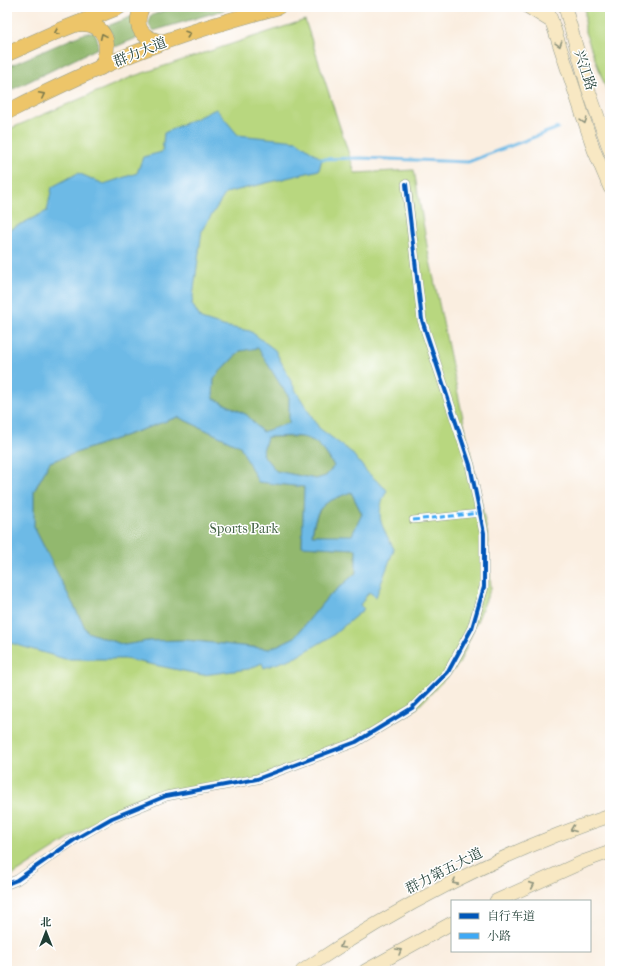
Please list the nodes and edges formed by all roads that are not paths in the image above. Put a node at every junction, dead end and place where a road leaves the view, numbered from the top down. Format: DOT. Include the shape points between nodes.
graph roads {
  1 [pos="119,7"];
  2 [pos="142,7"];
  3 [pos="278,7"];
  4 [pos="528,7"];
  5 [pos="547,7"];
  6 [pos="569,11"];
  7 [pos="552,22"];
  8 [pos="74,24"];
  9 [pos="163,42"];
  10 [pos="7,54"];
  11 [pos="100,68"];
  12 [pos="7,112"];
  13 [pos="609,148"];
  14 [pos="406,184"];
  15 [pos="610,188"];
  16 [pos="480,513"];
  17 [pos="413,520"];
  18 [pos="610,816"];
  19 [pos="610,852"];
  20 [pos="7,884"];
  21 [pos="498,900"];
  22 [pos="451,924"];
  23 [pos="302,971"];
  24 [pos="365,971"];
  1 -- 8 [label="main road"];
  2 -- 9 [label="main road" via="139,18 144,36"];
  9 -- 3 [label="main road, 群力大道, one-way"];
  4 -- 7 [label="main road"];
  5 -- 7 [label="main road, 兴江路"];
  6 -- 13 [label="main road, 兴江路" via="588,88"];
  7 -- 15 [label="main road, 兴江路, one-way" via="594,150"];
  8 -- 10 [label="main road, one-way"];
  11 -- 8 [label="main road, one-way" via="106,55 102,32 93,25"];
  9 -- 11 [label="main road, 群力大道"];
  12 -- 11 [label="main road, 群力大道, one-way"];
  14 -- 16 [label="street" via="422,320 470,465"];
  16 -- 17 [label="street"];
  16 -- 20 [label="street" via="484,532 484,587 472,628 448,672 412,708 356,742 292,766 257,778 166,796 112,818"];
  18 -- 23 [label="main road, 群力第五大道, one-way" via="572,829 473,873 391,916"];
  21 -- 19 [label="main road, one-way"];
  24 -- 22 [label="main road, one-way"];
}
